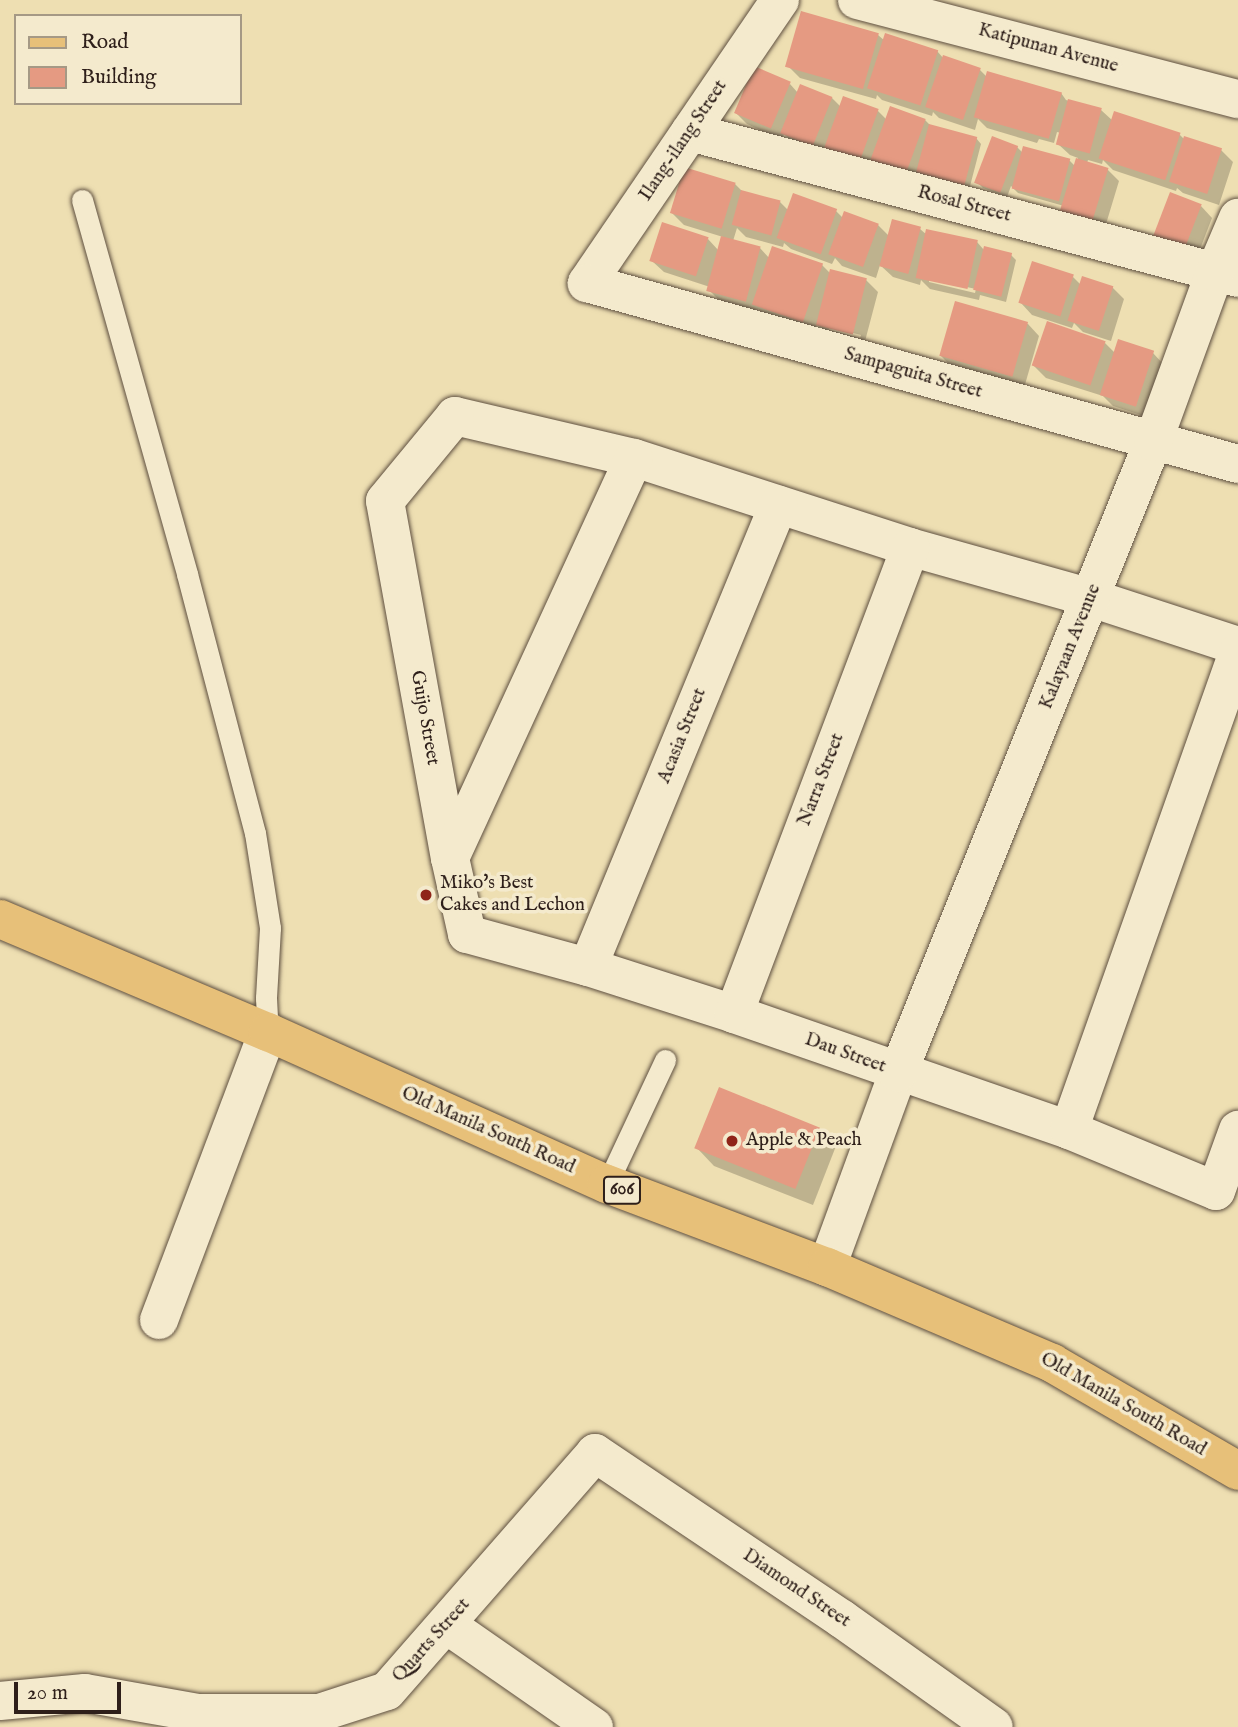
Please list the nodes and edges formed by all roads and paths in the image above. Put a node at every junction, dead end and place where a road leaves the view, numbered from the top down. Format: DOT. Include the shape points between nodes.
graph roads {
  1 [pos="779,0"];
  2 [pos="857,0"];
  3 [pos="1238,99"];
  4 [pos="690,132"];
  5 [pos="82,200"];
  6 [pos="1238,218"];
  7 [pos="1226,275"];
  8 [pos="587,283"];
  9 [pos="1153,442"];
  10 [pos="634,458"];
  11 [pos="1238,464"];
  12 [pos="778,505"];
  13 [pos="910,547"];
  14 [pos="1091,598"];
  15 [pos="1238,646"];
  16 [pos="1238,652"];
  17 [pos="450,858"];
  18 [pos="0,919"];
  19 [pos="467,934"];
  20 [pos="588,967"];
  21 [pos="734,1014"];
  22 [pos="268,1032"];
  23 [pos="665,1060"];
  24 [pos="898,1073"];
  25 [pos="1069,1130"];
  26 [pos="1238,1130"];
  27 [pos="607,1184"];
  28 [pos="827,1267"];
  29 [pos="159,1320"];
  30 [pos="595,1453"];
  31 [pos="1238,1471"];
  32 [pos="447,1625"];
  33 [pos="0,1701"];
  34 [pos="206,1720"];
  35 [pos="594,1727"];
  36 [pos="994,1727"];
  1 -- 4 [label="street, Ilang-ilang Street"];
  2 -- 3 [label="street, Katipunan Avenue"];
  4 -- 7 [label="street, Rosal Street"];
  4 -- 8 [label="street, Ilang-ilang Street"];
  5 -- 22 [label="lane" via="255,833 270,928"];
  6 -- 7 [label="street, Kalayaan Avenue"];
  7 -- 9 [label="street, Kalayaan Avenue"];
  8 -- 9 [label="street, Sampaguita Street"];
  9 -- 11 [label="street, Sampaguita Street"];
  9 -- 14 [label="street, Kalayaan Avenue"];
  10 -- 12 [label="street"];
  10 -- 17 [label="street"];
  10 -- 17 [label="street, Guijo Street" via="455,416 384,502"];
  12 -- 13 [label="street"];
  12 -- 20 [label="street, Acasia Street"];
  13 -- 14 [label="street"];
  13 -- 21 [label="street, Narra Street"];
  14 -- 15 [label="street"];
  14 -- 24 [label="street, Kalayaan Avenue"];
  16 -- 25 [label="street"];
  17 -- 19 [label="street, Guijo Street"];
  18 -- 22 [label="main road, Old Manila South Road / 606"];
  19 -- 20 [label="street, Dau Street"];
  20 -- 21 [label="street, Dau Street"];
  21 -- 24 [label="street, Dau Street"];
  22 -- 27 [label="main road, Old Manila South Road / 606"];
  22 -- 29 [label="street"];
  23 -- 27 [label="lane"];
  24 -- 25 [label="street, Dau Street"];
  24 -- 28 [label="street, Kalayaan Avenue"];
  25 -- 26 [label="street, Dau Street" via="1216,1191"];
  27 -- 28 [label="main road, Old Manila South Road / 606"];
  28 -- 31 [label="main road, Old Manila South Road / 606" via="1052,1363"];
  30 -- 32 [label="street, Quarts Street"];
  30 -- 36 [label="street, Diamond Street"];
  32 -- 34 [label="street, Quarts Street" via="387,1691 319,1713"];
  32 -- 35 [label="street"];
  33 -- 34 [label="street, Quarts Street" via="85,1693"];
}
